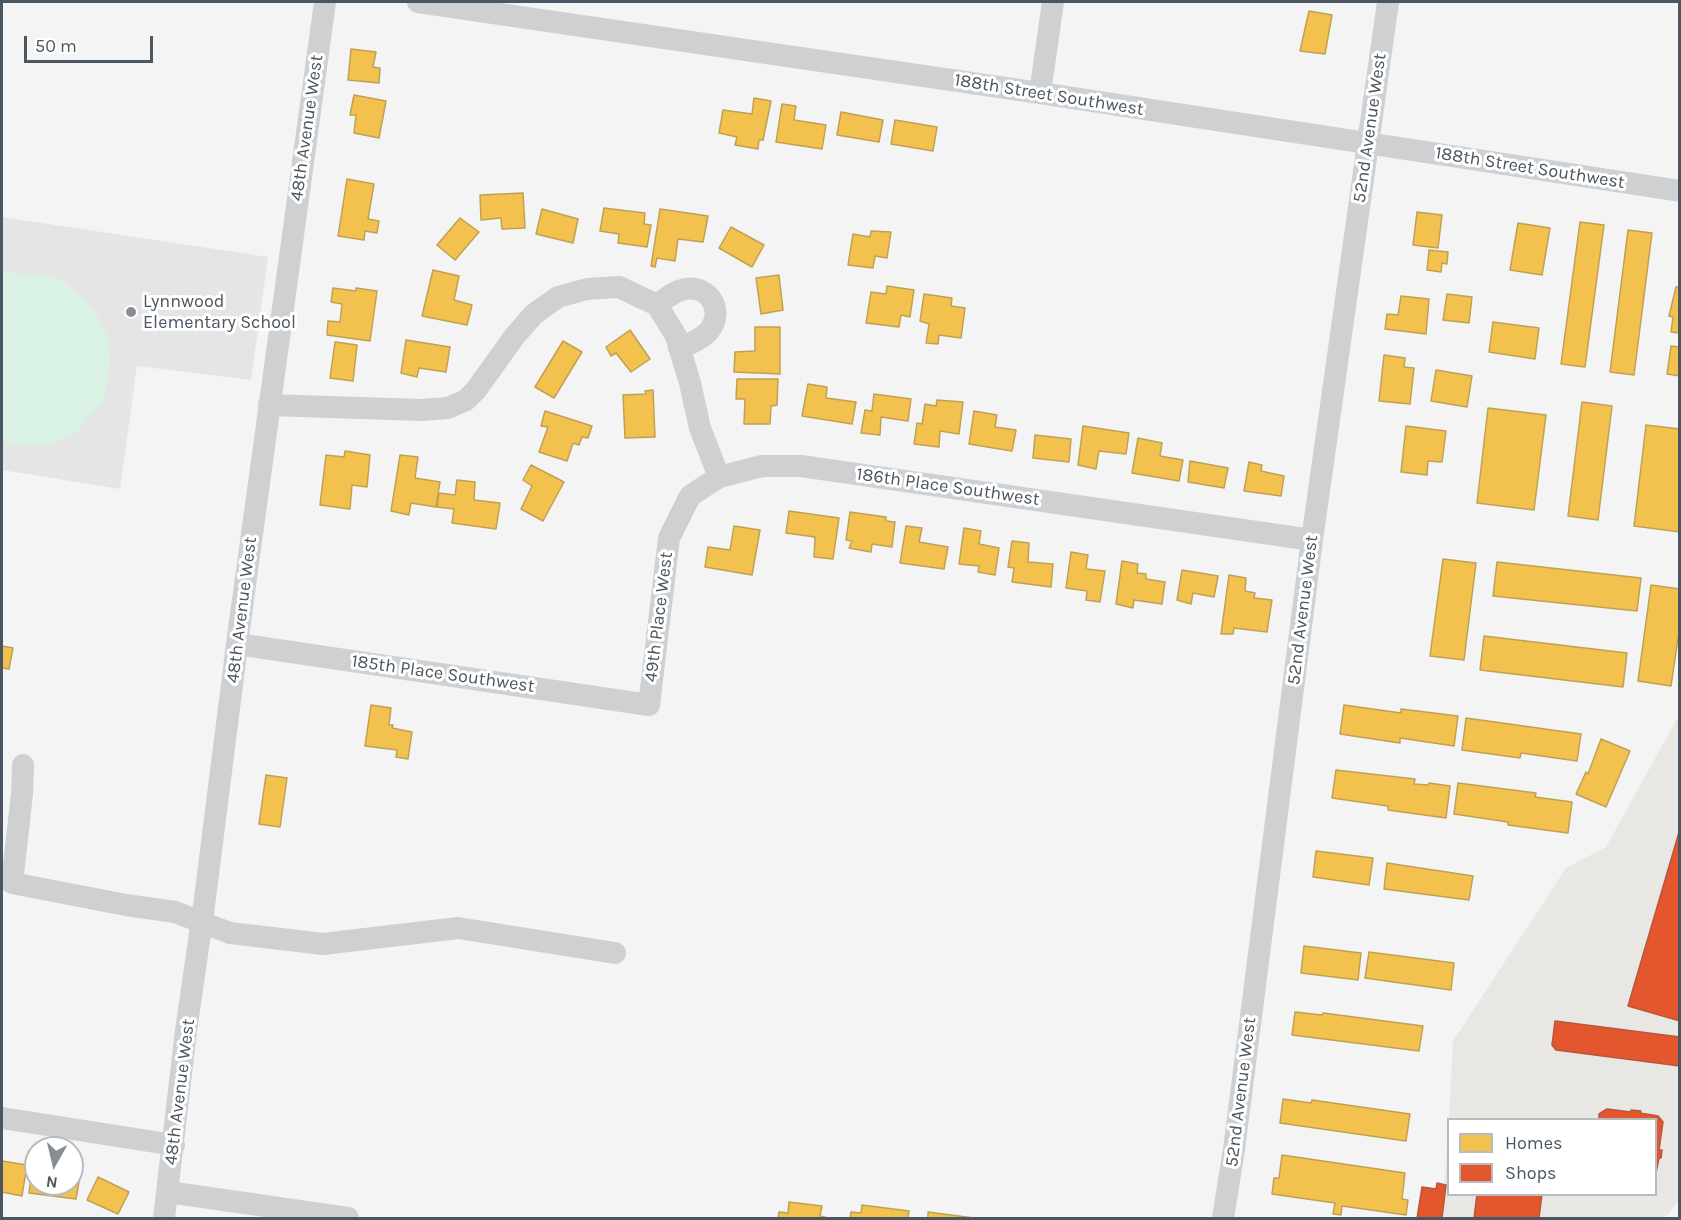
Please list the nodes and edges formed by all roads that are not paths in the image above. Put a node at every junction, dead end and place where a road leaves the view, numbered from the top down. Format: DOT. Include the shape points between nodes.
graph roads {
  1 [pos="325,2"];
  2 [pos="418,2"];
  3 [pos="1053,2"];
  4 [pos="1388,2"];
  5 [pos="1040,93"];
  6 [pos="1369,143"];
  7 [pos="1680,191"];
  8 [pos="657,305"];
  9 [pos="680,348"];
  10 [pos="269,405"];
  11 [pos="718,477"];
  12 [pos="1312,540"];
  13 [pos="237,644"];
  14 [pos="649,705"];
  15 [pos="22,765"];
  16 [pos="202,923"];
  17 [pos="615,954"];
  18 [pos="2,1118"];
  19 [pos="174,1145"];
  20 [pos="168,1192"];
  21 [pos="164,1218"];
  22 [pos="348,1218"];
  23 [pos="1222,1218"];
  1 -- 10 [label="street, 48th Avenue West"];
  2 -- 5 [label="street, 188th Street Southwest"];
  3 -- 5 [label="street"];
  4 -- 6 [label="street, 52nd Avenue West"];
  5 -- 6 [label="street, 188th Street Southwest"];
  6 -- 7 [label="street, 188th Street Southwest"];
  6 -- 12 [label="street, 52nd Avenue West"];
  8 -- 9 [label="street"];
  8 -- 9 [label="street" via="686,289 711,298 717,309 709,331"];
  8 -- 10 [label="street" via="619,287 588,289 558,297 518,331 476,390 466,400 448,408"];
  9 -- 11 [label="street" via="700,428"];
  10 -- 13 [label="street, 48th Avenue West"];
  11 -- 12 [label="street, 186th Place Southwest" via="762,466 801,466"];
  11 -- 14 [label="street, 49th Place West" via="690,496 669,538"];
  12 -- 23 [label="street, 52nd Avenue West"];
  13 -- 14 [label="street, 185th Place Southwest"];
  13 -- 16 [label="street, 48th Avenue West"];
  15 -- 16 [label="street" via="12,883 175,912"];
  16 -- 17 [label="street" via="230,933 323,944 458,928"];
  16 -- 19 [label="street, 48th Avenue West"];
  18 -- 19 [label="street"];
  19 -- 20 [label="street, 48th Avenue West"];
  20 -- 21 [label="street, 48th Avenue West"];
  20 -- 22 [label="street"];
}
